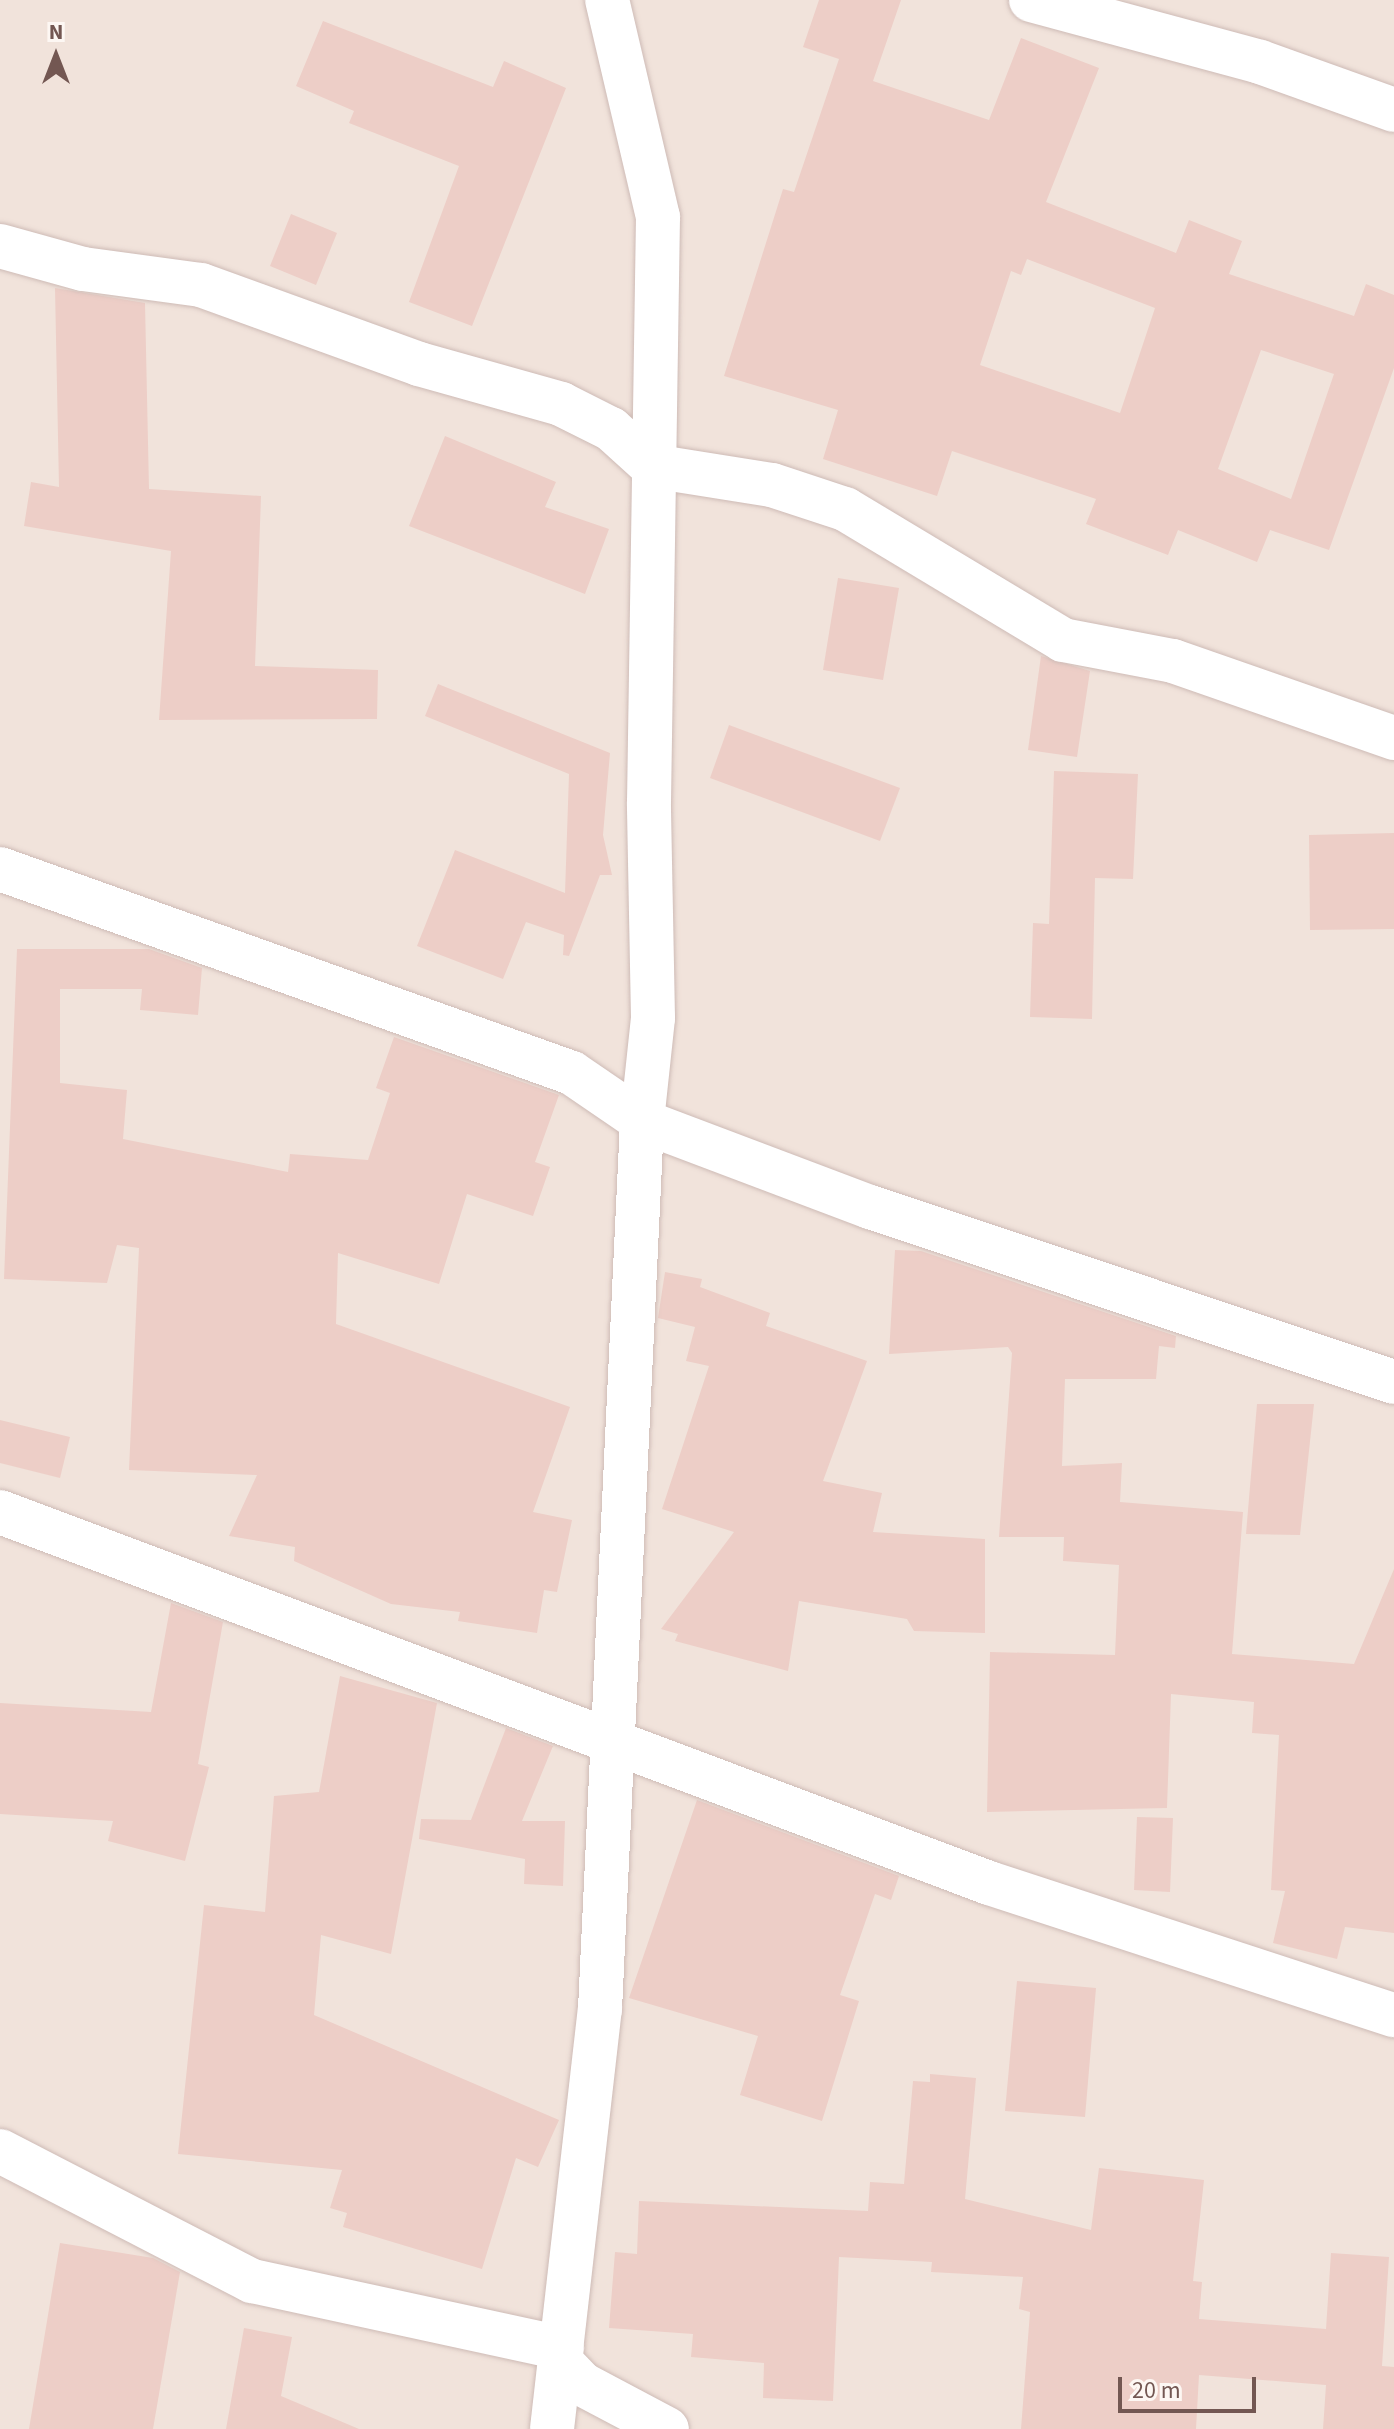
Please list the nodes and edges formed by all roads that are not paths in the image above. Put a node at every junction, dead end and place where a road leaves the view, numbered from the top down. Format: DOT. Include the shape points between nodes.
graph roads {
  1 [pos="607,0"];
  2 [pos="1031,0"];
  3 [pos="1394,110"];
  4 [pos="0,246"];
  5 [pos="652,466"];
  6 [pos="1394,738"];
  7 [pos="0,869"];
  8 [pos="642,1121"];
  9 [pos="1394,1382"];
  10 [pos="0,1512"];
  11 [pos="614,1738"];
  12 [pos="1394,2015"];
  13 [pos="0,2151"];
  14 [pos="561,2355"];
  15 [pos="552,2429"];
  16 [pos="667,2429"];
  1 -- 5 [label="street" via="658,217"];
  2 -- 3 [label="street" via="1260,62"];
  4 -- 5 [label="street" via="83,269 201,285 419,364 561,404 611,429"];
  5 -- 6 [label="street" via="772,485 845,509 1063,640 1173,661"];
  5 -- 8 [label="street" via="653,1018"];
  7 -- 8 [label="street" via="572,1073"];
  8 -- 9 [label="street" via="870,1207"];
  8 -- 11 [label="street"];
  10 -- 11 [label="street"];
  11 -- 12 [label="street" via="989,1883"];
  11 -- 14 [label="street" via="600,2009"];
  13 -- 14 [label="street" via="252,2281"];
  14 -- 15 [label="street"];
  14 -- 16 [label="street" via="582,2384"];
}
